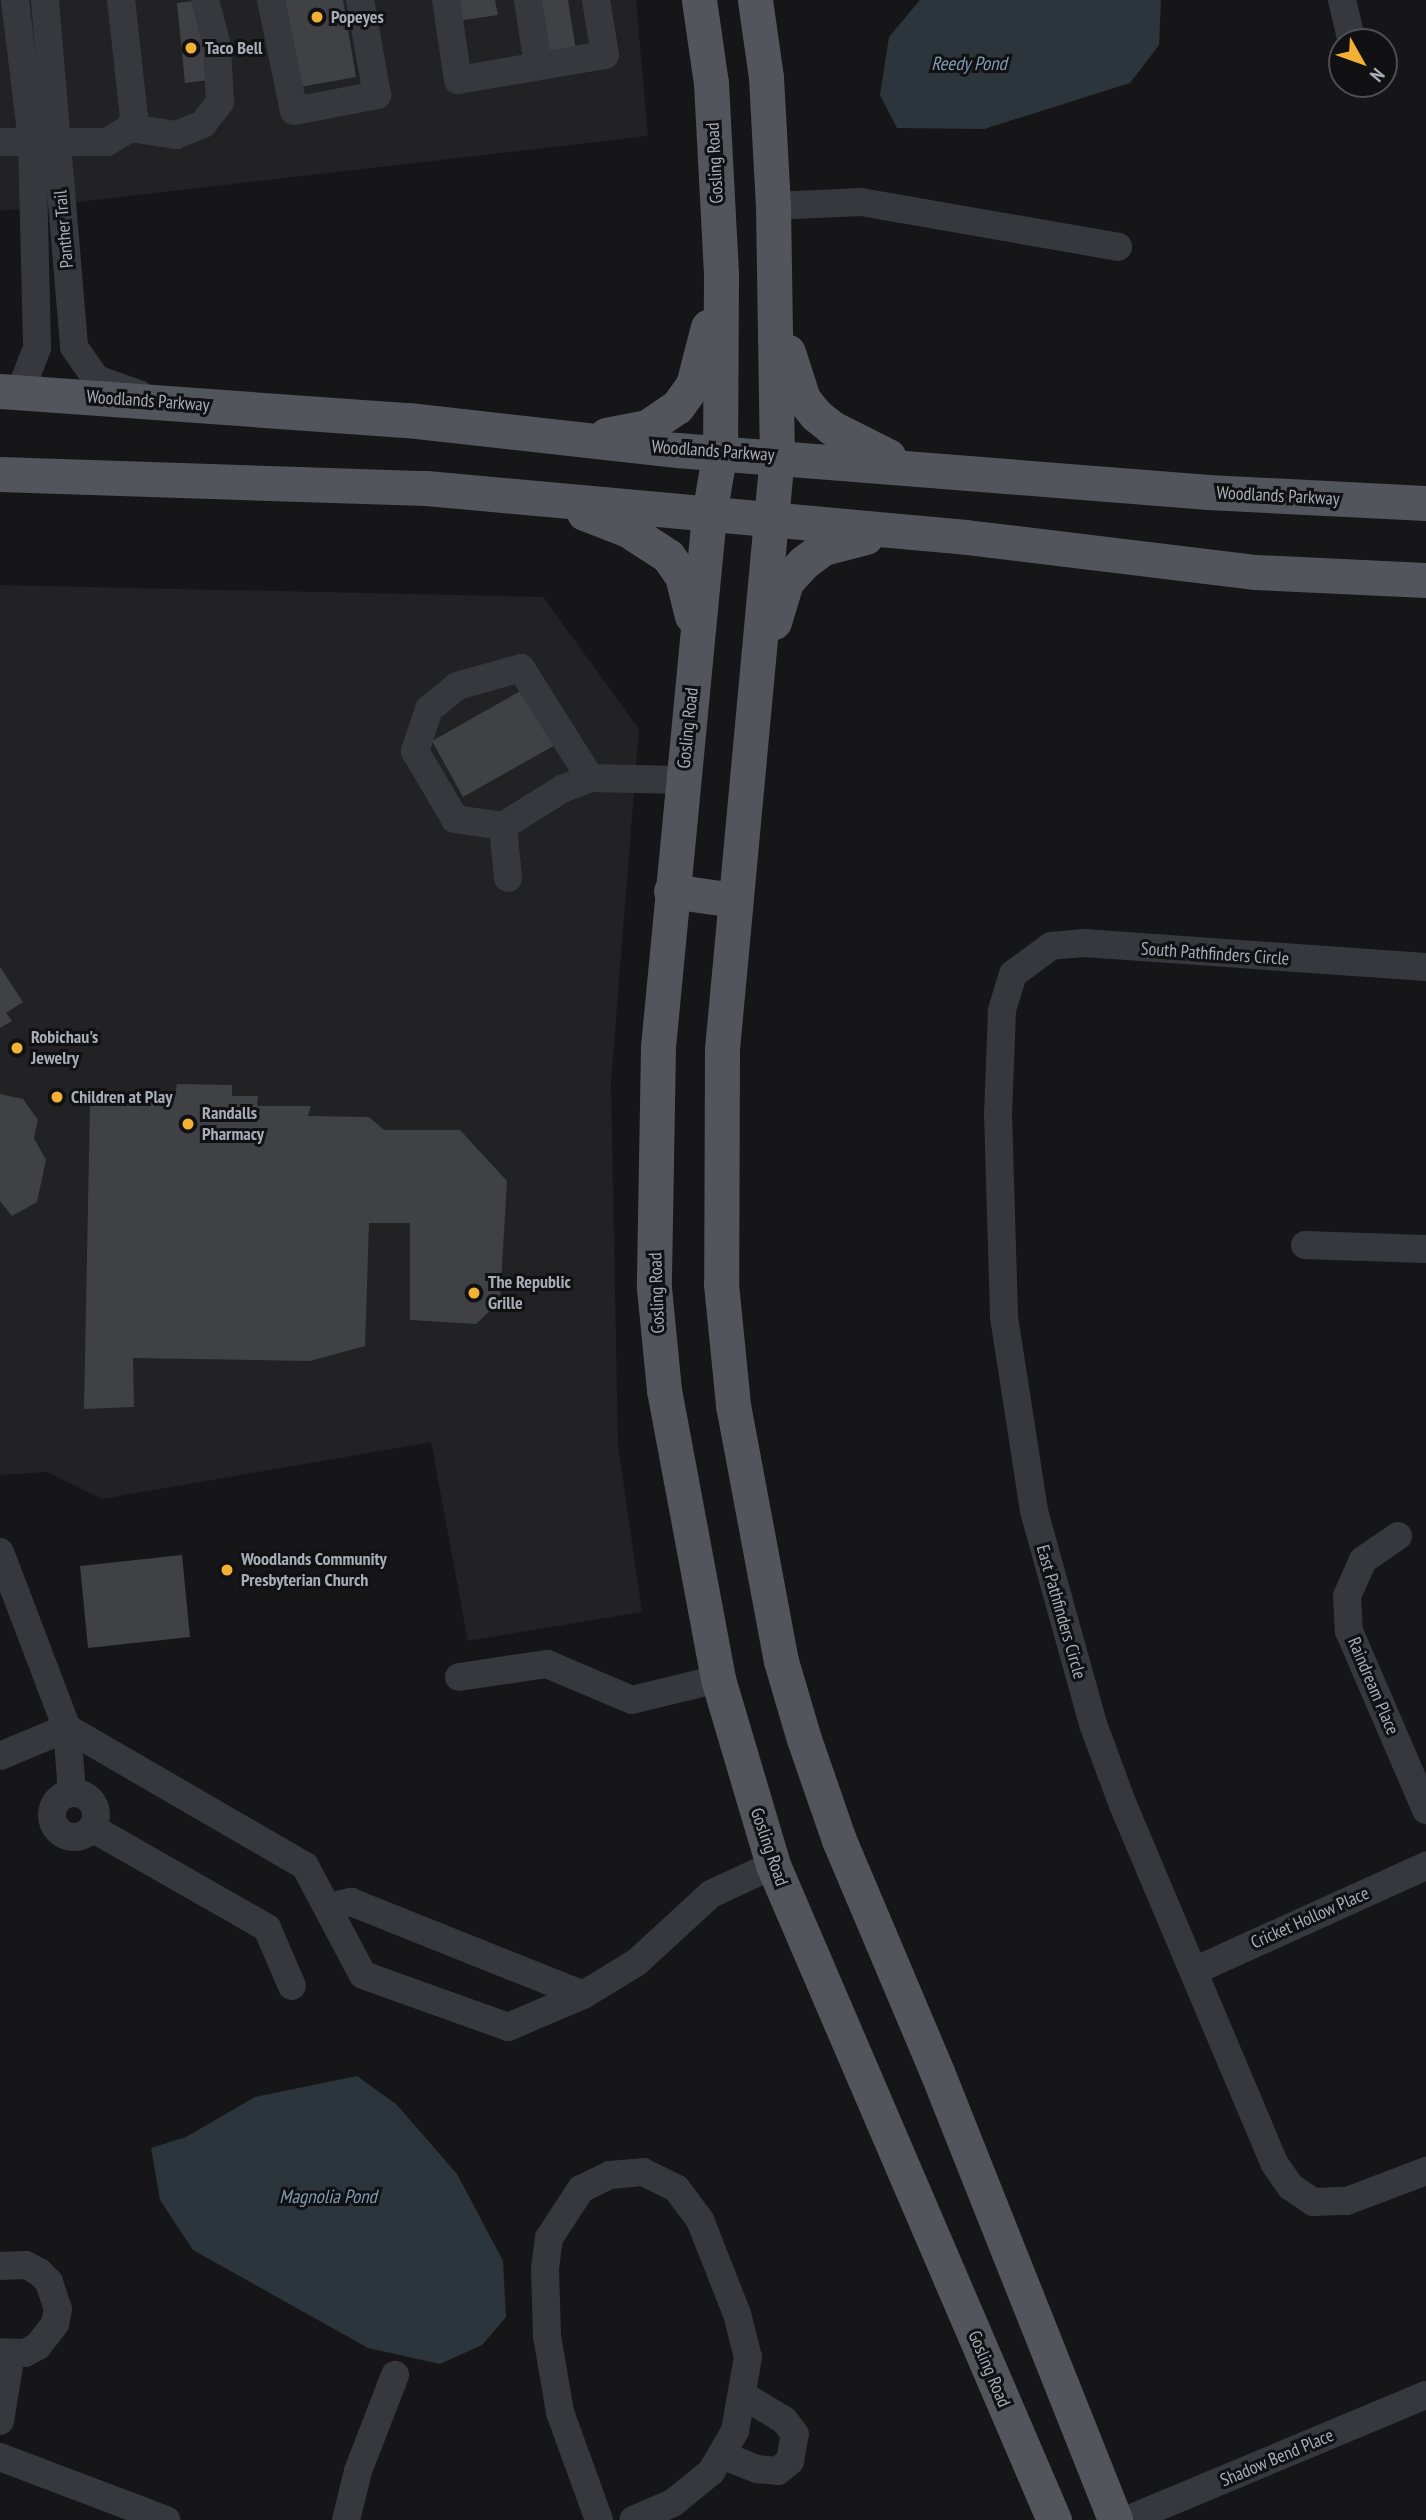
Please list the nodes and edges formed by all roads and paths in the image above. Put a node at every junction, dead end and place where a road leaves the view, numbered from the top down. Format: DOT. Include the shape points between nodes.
graph roads {
  1 [pos="15,0"];
  2 [pos="45,0"];
  3 [pos="121,0"];
  4 [pos="205,0"];
  5 [pos="271,0"];
  6 [pos="360,0"];
  7 [pos="446,0"];
  8 [pos="528,0"];
  9 [pos="596,0"];
  10 [pos="699,0"];
  11 [pos="755,0"];
  12 [pos="1342,0"];
  13 [pos="1349,28"];
  14 [pos="538,66"];
  15 [pos="130,128"];
  16 [pos="44,140"];
  17 [pos="0,142"];
  18 [pos="773,206"];
  19 [pos="1118,247"];
  20 [pos="721,276"];
  21 [pos="778,302"];
  22 [pos="10,391"];
  23 [pos="164,402"];
  24 [pos="576,439"];
  25 [pos="720,450"];
  26 [pos="777,455"];
  27 [pos="929,468"];
  28 [pos="0,474"];
  29 [pos="552,500"];
  30 [pos="1426,503"];
  31 [pos="709,515"];
  32 [pos="769,520"];
  33 [pos="904,532"];
  34 [pos="1426,580"];
  35 [pos="695,660"];
  36 [pos="755,682"];
  37 [pos="590,778"];
  38 [pos="683,780"];
  39 [pos="503,826"];
  40 [pos="508,878"];
  41 [pos="671,891"];
  42 [pos="734,900"];
  43 [pos="1426,967"];
  44 [pos="1013,974"];
  45 [pos="1305,1245"];
  46 [pos="1426,1249"];
  47 [pos="1398,1536"];
  48 [pos="0,1552"];
  49 [pos="459,1677"];
  50 [pos="718,1679"];
  51 [pos="67,1728"];
  52 [pos="0,1756"];
  53 [pos="1426,1810"];
  54 [pos="774,1866"];
  55 [pos="1426,1866"];
  56 [pos="329,1907"];
  57 [pos="1194,1971"];
  58 [pos="292,1986"];
  59 [pos="583,1995"];
  60 [pos="1426,2171"];
  61 [pos="0,2266"];
  62 [pos="5,2353"];
  63 [pos="395,2375"];
  64 [pos="1426,2395"];
  65 [pos="744,2396"];
  66 [pos="0,2421"];
  67 [pos="722,2455"];
  68 [pos="0,2457"];
  69 [pos="166,2520"];
  70 [pos="336,2520"];
  71 [pos="346,2520"];
  72 [pos="599,2520"];
  73 [pos="633,2520"];
  74 [pos="1054,2520"];
  75 [pos="1115,2520"];
  76 [pos="1127,2520"];
  1 -- 16 [label="street, Panther Trail"];
  2 -- 16 [label="street, Panther Trail"];
  3 -- 15 [label="street" via="134,117"];
  4 -- 15 [label="street" via="217,46 220,102 203,124 176,135"];
  5 -- 6 [label="street" via="294,111 377,95"];
  7 -- 14 [label="street" via="458,80"];
  8 -- 14 [label="street"];
  9 -- 14 [label="street" via="605,55"];
  10 -- 20 [label="main road, Gosling Road" via="712,83"];
  11 -- 18 [label="main road" via="766,77"];
  12 -- 13 [label="street"];
  15 -- 16 [label="street" via="107,142"];
  16 -- 17 [label="street"];
  16 -- 22 [label="street, Panther Trail" via="37,348"];
  16 -- 23 [label="street, Panther Trail" via="74,347 96,379"];
  18 -- 19 [label="street" via="861,202"];
  18 -- 21 [label="main road"];
  20 -- 24 [label="main road" via="693,385 677,407 647,427"];
  20 -- 25 [label="main road, Gosling Road"];
  21 -- 26 [label="main road"];
  21 -- 27 [label="main road" via="794,377 816,415 877,453"];
  22 -- 23 [label="main road, Woodlands Parkway"];
  23 -- 24 [label="main road, Woodlands Parkway" via="408,420"];
  24 -- 25 [label="main road, Woodlands Parkway"];
  25 -- 26 [label="main road, Woodlands Parkway"];
  25 -- 31 [label="main road, Gosling Road"];
  26 -- 27 [label="main road, Woodlands Parkway"];
  26 -- 32 [label="main road"];
  27 -- 30 [label="main road, Woodlands Parkway" via="1208,492"];
  28 -- 29 [label="main road" via="426,488"];
  29 -- 31 [label="main road"];
  29 -- 35 [label="main road" via="628,530 668,556 682,576 692,607"];
  31 -- 32 [label="main road"];
  31 -- 35 [label="main road, Gosling Road"];
  32 -- 33 [label="main road"];
  32 -- 36 [label="main road"];
  33 -- 34 [label="main road" via="1256,572"];
  33 -- 36 [label="main road" via="823,548 803,563 786,582"];
  35 -- 38 [label="main road, Gosling Road"];
  36 -- 42 [label="main road"];
  37 -- 38 [label="street"];
  37 -- 39 [label="street" via="562,789"];
  37 -- 39 [label="street" via="521,668 457,686 429,709 415,751 455,819"];
  38 -- 41 [label="main road, Gosling Road"];
  39 -- 40 [label="street"];
  41 -- 42 [label="main road"];
  41 -- 50 [label="main road, Gosling Road" via="658,1048 654,1289 664,1390"];
  42 -- 75 [label="main road" via="722,1049 721,1284 733,1405 781,1661 839,1840 937,2072"];
  43 -- 44 [label="street, South Pathfinders Circle" via="1084,943 1051,946"];
  44 -- 57 [label="street, East Pathfinders Circle" via="1002,1011 1000,1040 1002,1279 1011,1374 1034,1511 1093,1724"];
  45 -- 46 [label="street"];
  47 -- 53 [label="street, Raindream Place" via="1363,1560 1347,1596 1349,1631"];
  48 -- 51 [label="street"];
  49 -- 50 [label="street" via="547,1664 632,1700"];
  50 -- 54 [label="main road, Gosling Road"];
  51 -- 52 [label="street"];
  51 -- 56 [label="street" via="304,1866"];
  51 -- 58 [label="street" via="72,1793 86,1796 94,1807 92,1828 267,1928"];
  54 -- 59 [label="street" via="712,1894 637,1962"];
  54 -- 74 [label="main road, Gosling Road"];
  55 -- 57 [label="street, Cricket Hollow Place"];
  56 -- 59 [label="street" via="351,1902"];
  56 -- 59 [label="street" via="363,1975 508,2027"];
  57 -- 60 [label="street, East Pathfinders Circle" via="1274,2162 1291,2187 1313,2202 1347,2201"];
  61 -- 62 [label="street" via="26,2265 39,2272 52,2288 58,2309 43,2342 25,2353"];
  62 -- 66 [label="street"];
  63 -- 71 [label="street" via="358,2471"];
  64 -- 76 [label="street, Shadow Bend Place"];
  65 -- 67 [label="street" via="735,2431"];
  65 -- 67 [label="street" via="784,2420 795,2434 792,2454 778,2471 757,2469"];
  65 -- 72 [label="street" via="748,2357 737,2314 700,2220 676,2188 643,2172 610,2175 581,2189 549,2238 547,2325 560,2412"];
  67 -- 73 [label="street" via="711,2472 673,2503"];
  68 -- 69 [label="street"];
  70 -- 71 [label="street"];
}
